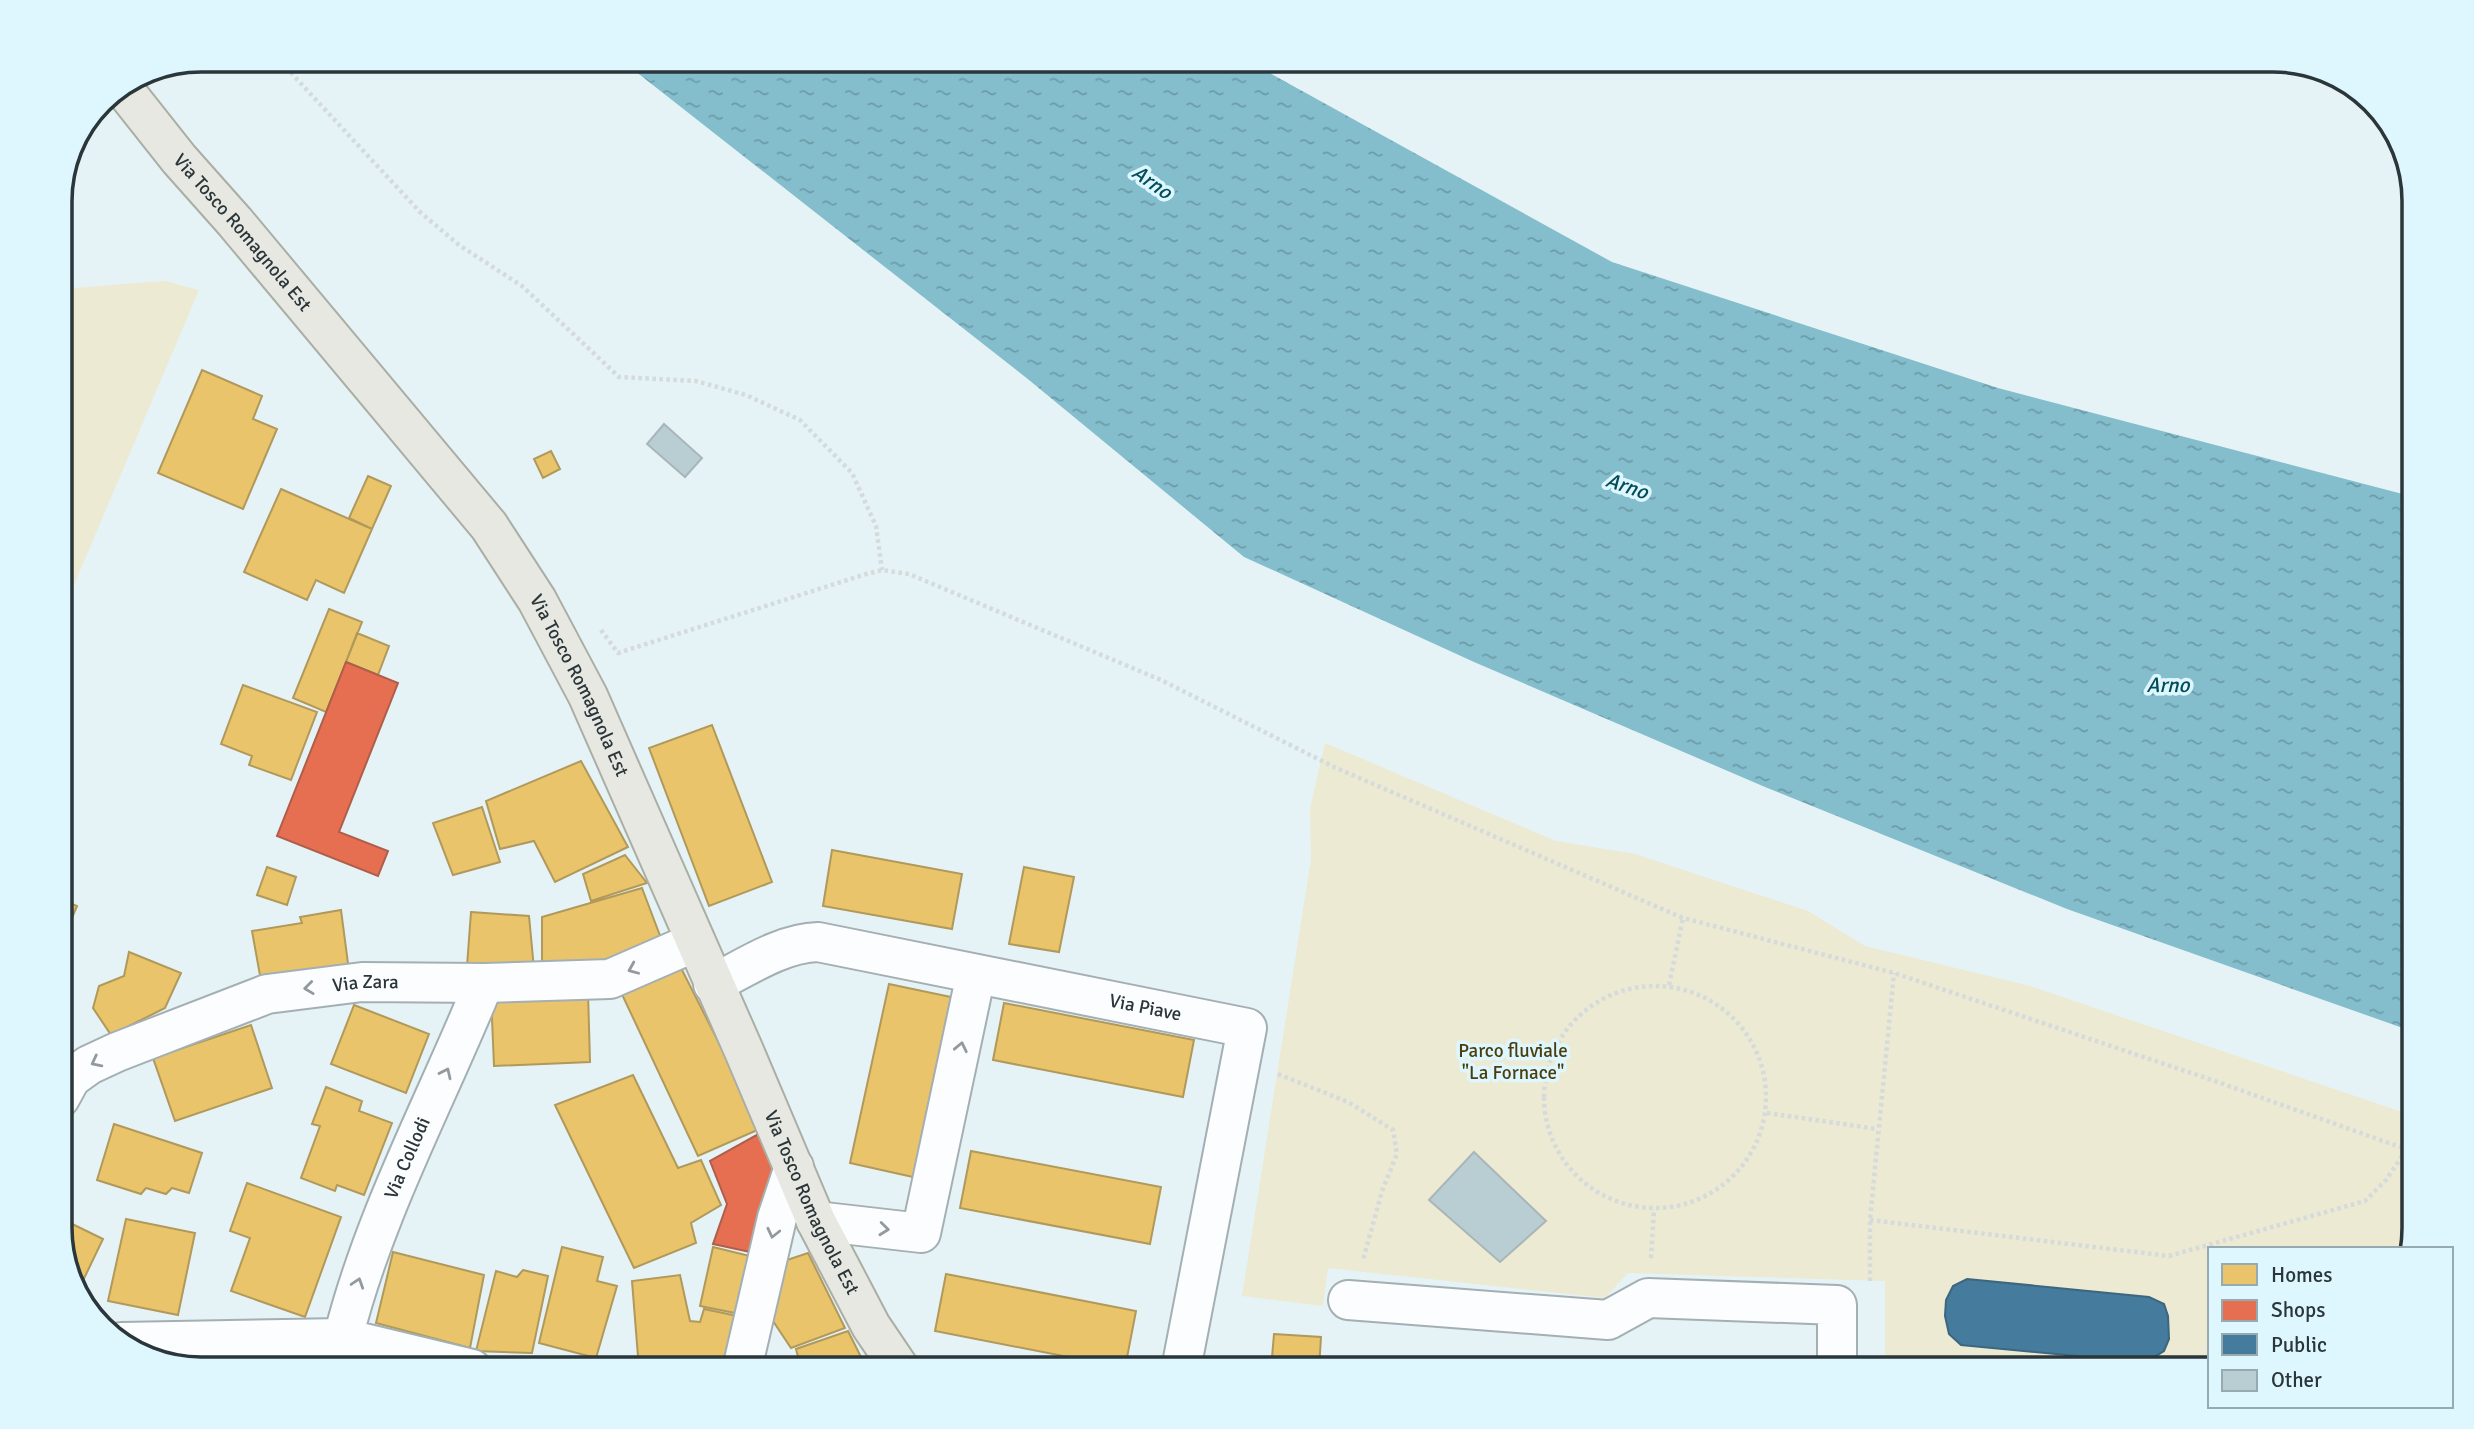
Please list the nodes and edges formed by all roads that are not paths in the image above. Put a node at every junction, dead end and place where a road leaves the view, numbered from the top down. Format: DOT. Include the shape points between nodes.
graph roads {
  1 [pos="128,94"];
  2 [pos="695,942"];
  3 [pos="976,974"];
  4 [pos="484,983"];
  5 [pos="713,984"];
  6 [pos="72,1077"];
  7 [pos="794,1167"];
  8 [pos="816,1222"];
  9 [pos="1348,1300"];
  10 [pos="343,1338"];
  11 [pos="140,1342"];
  12 [pos="420,1357"];
  13 [pos="746,1357"];
  14 [pos="891,1357"];
  15 [pos="1183,1357"];
  16 [pos="1837,1357"];
  1 -- 2 [label="main road, Via Tosco Romagnola Est" via="489,526 537,600 588,696"];
  2 -- 4 [label="street, Via Zara, one-way" via="610,979"];
  2 -- 5 [label="main road, Via Tosco Romagnola Est"];
  3 -- 5 [label="street, Via Piave" via="818,942 802,943"];
  8 -- 3 [label="street, one-way" via="921,1233"];
  3 -- 15 [label="street, Via Piave" via="1247,1028"];
  4 -- 6 [label="street, Via Zara, one-way" via="362,982 267,994 117,1052"];
  10 -- 4 [label="street, Via Collodi, one-way" via="357,1284 390,1198"];
  5 -- 7 [label="main road, Via Tosco Romagnola Est"];
  7 -- 8 [label="main road, Via Tosco Romagnola Est"];
  7 -- 13 [label="street, one-way" via="777,1218"];
  8 -- 14 [label="main road, Via Tosco Romagnola Est"];
  9 -- 16 [label="street" via="1608,1320 1648,1298 1837,1305"];
  10 -- 11 [label="street"];
  10 -- 12 [label="street"];
}
